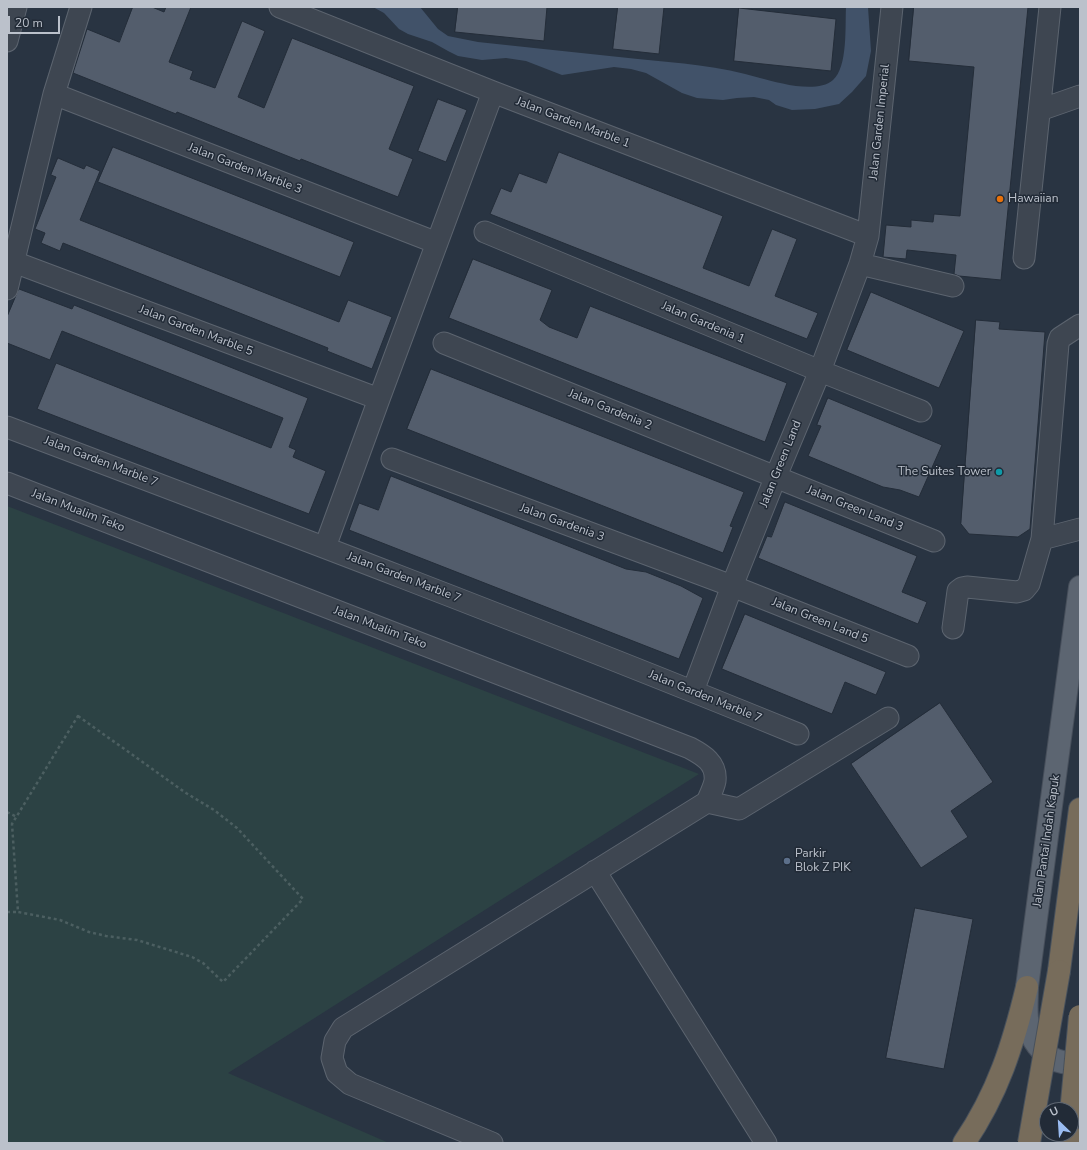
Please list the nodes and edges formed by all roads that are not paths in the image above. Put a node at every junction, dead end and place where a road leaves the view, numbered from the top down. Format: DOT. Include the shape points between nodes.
graph roads {
  1 [pos="16,7"];
  2 [pos="81,7"];
  3 [pos="280,7"];
  4 [pos="892,7"];
  5 [pos="1050,7"];
  6 [pos="7,41"];
  7 [pos="493,92"];
  8 [pos="54,94"];
  9 [pos="1080,96"];
  10 [pos="1040,110"];
  11 [pos="485,232"];
  12 [pos="868,236"];
  13 [pos="437,243"];
  14 [pos="1024,258"];
  15 [pos="14,262"];
  16 [pos="860,264"];
  17 [pos="953,286"];
  18 [pos="7,289"];
  19 [pos="1080,325"];
  20 [pos="444,343"];
  21 [pos="820,371"];
  22 [pos="378,400"];
  23 [pos="921,411"];
  24 [pos="7,427"];
  25 [pos="392,459"];
  26 [pos="776,476"];
  27 [pos="7,483"];
  28 [pos="1080,529"];
  29 [pos="1042,540"];
  30 [pos="934,541"];
  31 [pos="325,547"];
  32 [pos="732,586"];
  33 [pos="1080,587"];
  34 [pos="953,628"];
  35 [pos="908,656"];
  36 [pos="693,691"];
  37 [pos="888,718"];
  38 [pos="798,734"];
  39 [pos="707,802"];
  40 [pos="1080,809"];
  41 [pos="595,872"];
  42 [pos="1027,987"];
  43 [pos="1080,1016"];
  44 [pos="1080,1062"];
  45 [pos="1072,1102"];
  46 [pos="492,1143"];
  47 [pos="766,1143"];
  48 [pos="964,1143"];
  49 [pos="1029,1143"];
  1 -- 6 [label="street"];
  2 -- 8 [label="street"];
  3 -- 7 [label="street, Jalan Garden Marble 1"];
  4 -- 12 [label="street, Jalan Garden Imperial"];
  5 -- 10 [label="street"];
  7 -- 12 [label="street, Jalan Garden Marble 1"];
  7 -- 13 [label="street"];
  8 -- 13 [label="street, Jalan Garden Marble 3"];
  8 -- 15 [label="street"];
  9 -- 10 [label="street"];
  10 -- 14 [label="street"];
  11 -- 21 [label="street, Jalan Gardenia 1"];
  12 -- 16 [label="street, Jalan Green Land"];
  13 -- 22 [label="street"];
  15 -- 18 [label="street"];
  15 -- 22 [label="street, Jalan Garden Marble 5"];
  16 -- 17 [label="street"];
  16 -- 21 [label="street, Jalan Green Land"];
  19 -- 29 [label="street" via="1060,338 1058,344"];
  20 -- 26 [label="street, Jalan Gardenia 2"];
  21 -- 23 [label="street, Jalan Gardenia 1"];
  21 -- 26 [label="street, Jalan Green Land"];
  22 -- 31 [label="street"];
  24 -- 31 [label="street, Jalan Garden Marble 7"];
  25 -- 32 [label="street, Jalan Gardenia 3"];
  26 -- 30 [label="street, Jalan Green Land 3"];
  26 -- 32 [label="street, Jalan Green Land"];
  27 -- 39 [label="street, Jalan Mualim Teko" via="690,748 704,755 713,766 715,780"];
  28 -- 29 [label="street"];
  29 -- 34 [label="street" via="1029,584 1024,590 1017,592 962,588 958,591"];
  31 -- 36 [label="street, Jalan Garden Marble 7"];
  32 -- 35 [label="street, Jalan Green Land 5"];
  32 -- 36 [label="street, Jalan Green Land"];
  33 -- 42 [label="main road, Jalan Pantai Indah Kapuk"];
  36 -- 38 [label="street, Jalan Garden Marble 7"];
  37 -- 39 [label="street" via="739,809"];
  39 -- 41 [label="street"];
  40 -- 49 [label="highway, bridge" via="1059,971"];
  41 -- 46 [label="street" via="343,1028 335,1041 332,1058 337,1073 350,1084"];
  41 -- 47 [label="street"];
  42 -- 44 [label="main road, Jalan Pantai Indah Kapuk" via="1027,1018 1036,1045 1055,1060"];
  42 -- 48 [label="highway" via="1000,1078 986,1108"];
  43 -- 45 [label="highway, bridge"];
}
